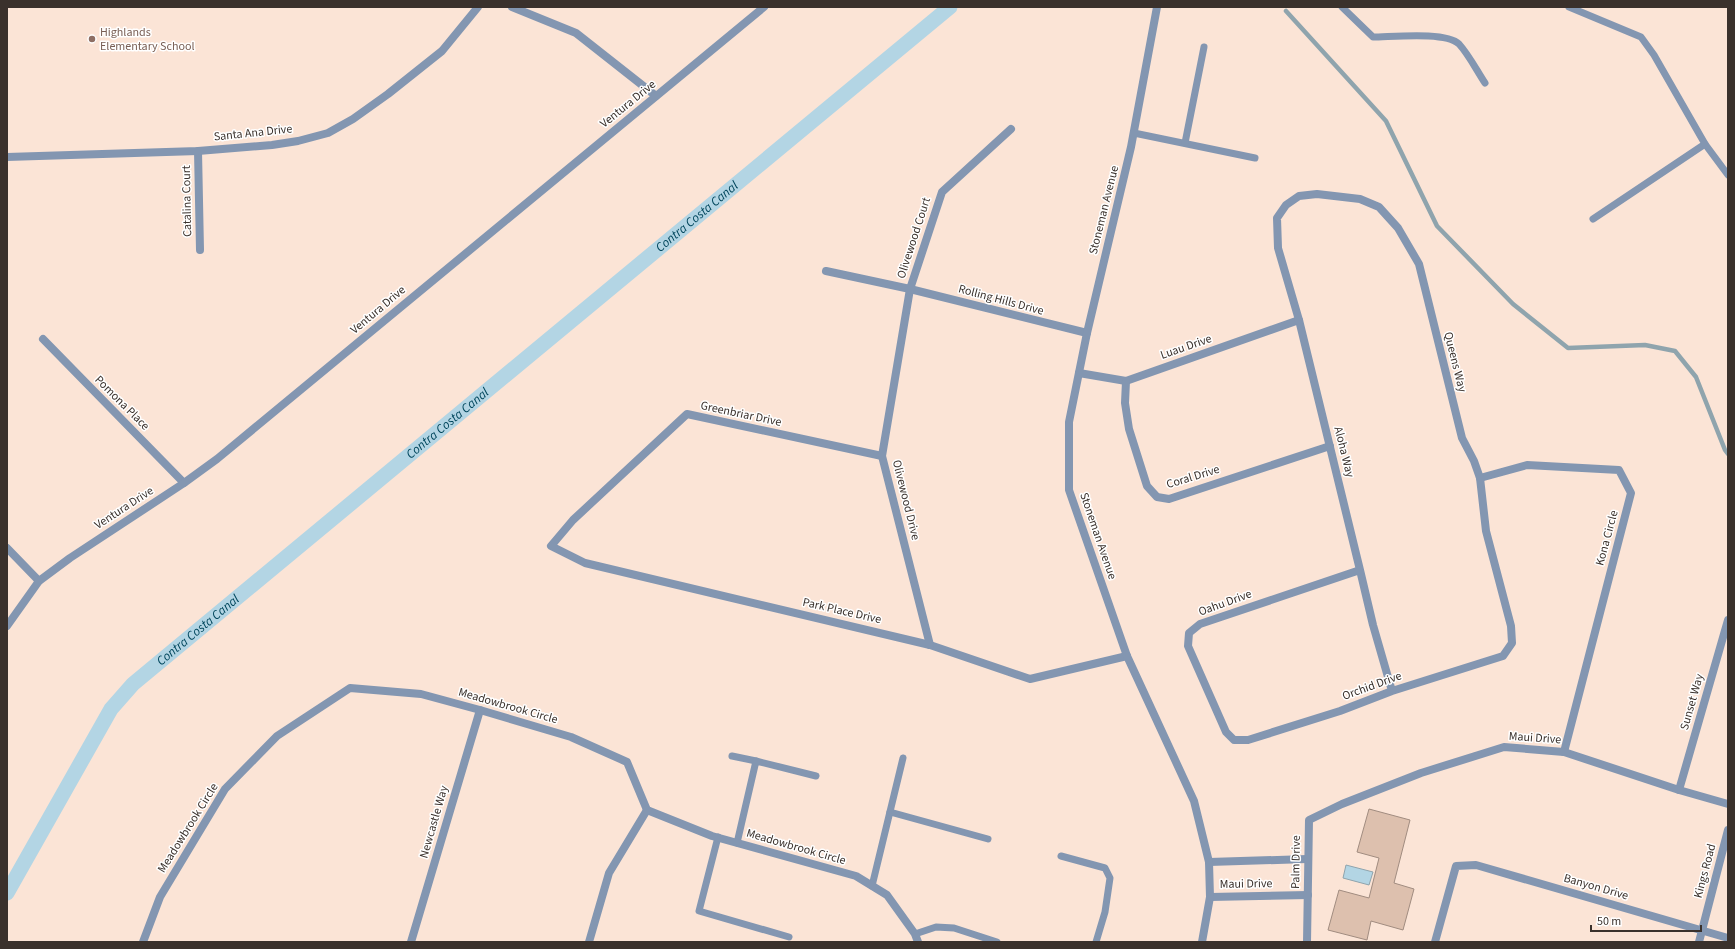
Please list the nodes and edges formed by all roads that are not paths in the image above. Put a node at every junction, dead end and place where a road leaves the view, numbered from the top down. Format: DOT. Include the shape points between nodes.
graph roads {
  1 [pos="478,7"];
  2 [pos="512,7"];
  3 [pos="764,7"];
  4 [pos="1157,7"];
  5 [pos="1342,7"];
  6 [pos="1569,7"];
  7 [pos="1204,47"];
  8 [pos="1485,83"];
  9 [pos="656,96"];
  10 [pos="1011,129"];
  11 [pos="1134,133"];
  12 [pos="1185,143"];
  13 [pos="1704,144"];
  14 [pos="198,151"];
  15 [pos="7,158"];
  16 [pos="1255,158"];
  17 [pos="1728,175"];
  18 [pos="1277,218"];
  19 [pos="1593,219"];
  20 [pos="200,250"];
  21 [pos="826,271"];
  22 [pos="910,289"];
  23 [pos="1299,320"];
  24 [pos="1087,334"];
  25 [pos="43,340"];
  26 [pos="1079,373"];
  27 [pos="1126,381"];
  28 [pos="1330,446"];
  29 [pos="882,456"];
  30 [pos="1480,478"];
  31 [pos="184,483"];
  32 [pos="551,546"];
  33 [pos="7,548"];
  34 [pos="1360,570"];
  35 [pos="39,581"];
  36 [pos="1728,620"];
  37 [pos="7,626"];
  38 [pos="1512,643"];
  39 [pos="930,645"];
  40 [pos="1127,656"];
  41 [pos="1392,691"];
  42 [pos="480,710"];
  43 [pos="1234,740"];
  44 [pos="1564,752"];
  45 [pos="732,756"];
  46 [pos="902,758"];
  47 [pos="756,761"];
  48 [pos="816,776"];
  49 [pos="1679,790"];
  50 [pos="1342,804"];
  51 [pos="1728,804"];
  52 [pos="648,810"];
  53 [pos="890,812"];
  54 [pos="1728,830"];
  55 [pos="718,837"];
  56 [pos="988,839"];
  57 [pos="736,842"];
  58 [pos="1061,856"];
  59 [pos="1307,859"];
  60 [pos="1209,862"];
  61 [pos="872,886"];
  62 [pos="1308,895"];
  63 [pos="1210,897"];
  64 [pos="1702,931"];
  65 [pos="789,937"];
  66 [pos="916,938"];
  67 [pos="1728,938"];
  68 [pos="143,942"];
  69 [pos="411,942"];
  70 [pos="589,942"];
  71 [pos="997,942"];
  72 [pos="1096,942"];
  73 [pos="1202,942"];
  74 [pos="1307,942"];
  75 [pos="1435,942"];
  76 [pos="1699,942"];
  1 -- 14 [label="street, Santa Ana Drive" via="442,51 388,94 328,133 272,145"];
  2 -- 9 [label="street" via="576,33"];
  3 -- 9 [label="street, Ventura Drive"];
  4 -- 11 [label="street, Stoneman Avenue"];
  5 -- 8 [label="lane" via="1373,37 1424,36 1448,38 1458,43"];
  6 -- 13 [label="lane" via="1641,37 1654,55"];
  7 -- 12 [label="lane"];
  9 -- 31 [label="street, Ventura Drive" via="217,459"];
  10 -- 22 [label="street, Olivewood Court" via="942,192"];
  11 -- 12 [label="lane"];
  11 -- 24 [label="street, Stoneman Avenue"];
  12 -- 16 [label="lane"];
  13 -- 17 [label="lane"];
  13 -- 19 [label="lane"];
  14 -- 15 [label="street, Santa Ana Drive"];
  14 -- 20 [label="street, Catalina Court"];
  18 -- 23 [label="street, Aloha Way" via="1278,248"];
  18 -- 30 [label="street, Queens Way" via="1286,205 1300,196 1317,194 1360,199 1380,207 1398,228 1419,264 1462,438"];
  21 -- 22 [label="street, Rolling Hills Drive"];
  22 -- 24 [label="street, Rolling Hills Drive"];
  22 -- 29 [label="street, Olivewood Drive"];
  23 -- 27 [label="street, Luau Drive"];
  23 -- 28 [label="street, Aloha Way"];
  24 -- 26 [label="street, Stoneman Avenue"];
  25 -- 31 [label="street, Pomona Place"];
  26 -- 27 [label="street, Luau Drive"];
  26 -- 40 [label="street, Stoneman Avenue" via="1070,422 1069,490"];
  27 -- 28 [label="street, Coral Drive" via="1125,403 1129,429 1147,486 1157,497 1169,499"];
  28 -- 34 [label="street, Aloha Way"];
  29 -- 32 [label="street, Greenbriar Drive" via="687,414 573,520"];
  29 -- 39 [label="street, Olivewood Drive"];
  30 -- 38 [label="street, Queens Way" via="1486,531 1511,626"];
  30 -- 44 [label="street, Kona Circle" via="1526,465 1620,470 1632,493"];
  31 -- 35 [label="street, Ventura Drive"];
  32 -- 39 [label="street, Park Place Drive" via="585,562"];
  33 -- 35 [label="street"];
  34 -- 41 [label="street, Aloha Way"];
  34 -- 43 [label="street, Oahu Drive" via="1200,624 1189,632 1188,646 1226,732"];
  35 -- 37 [label="street, Ventura Drive"];
  36 -- 49 [label="street, Sunset Way"];
  38 -- 41 [label="street, Orchid Drive" via="1503,656"];
  39 -- 40 [label="street, Park Place Drive" via="1030,679"];
  40 -- 60 [label="street, Stoneman Avenue" via="1194,801"];
  41 -- 43 [label="street, Orchid Drive" via="1340,711 1255,738"];
  42 -- 52 [label="street, Meadowbrook Circle" via="571,737 627,762"];
  42 -- 68 [label="street, Meadowbrook Circle" via="421,694 350,688 276,736 225,788 160,897"];
  42 -- 69 [label="street, Newcastle Way"];
  44 -- 49 [label="street, Maui Drive"];
  44 -- 50 [label="street, Maui Drive" via="1504,747 1421,773"];
  45 -- 47 [label="lane"];
  46 -- 53 [label="lane"];
  47 -- 48 [label="lane"];
  47 -- 57 [label="lane"];
  49 -- 51 [label="street, Maui Drive"];
  50 -- 59 [label="street, Palm Drive" via="1309,820"];
  52 -- 55 [label="street, Meadowbrook Circle"];
  52 -- 70 [label="street" via="608,873"];
  53 -- 56 [label="lane"];
  53 -- 61 [label="lane"];
  54 -- 64 [label="street, Kings Road"];
  55 -- 57 [label="street, Meadowbrook Circle"];
  55 -- 65 [label="lane" via="699,911"];
  57 -- 61 [label="street, Meadowbrook Circle" via="856,876"];
  58 -- 72 [label="lane" via="1104,868 1110,878 1105,912"];
  59 -- 60 [label="street, Maui Drive"];
  59 -- 62 [label="street, Palm Drive"];
  60 -- 63 [label="street, Stoneman Avenue"];
  61 -- 66 [label="street, Meadowbrook Circle" via="887,895"];
  62 -- 63 [label="street, Maui Drive"];
  62 -- 74 [label="street, Palm Drive"];
  63 -- 73 [label="street, Stoneman Avenue"];
  64 -- 67 [label="street, Banyon Drive"];
  64 -- 75 [label="street, Banyon Drive" via="1476,865 1456,866"];
  64 -- 76 [label="street, Kings Road"];
  66 -- 71 [label="lane" via="936,927 954,928"];
}
